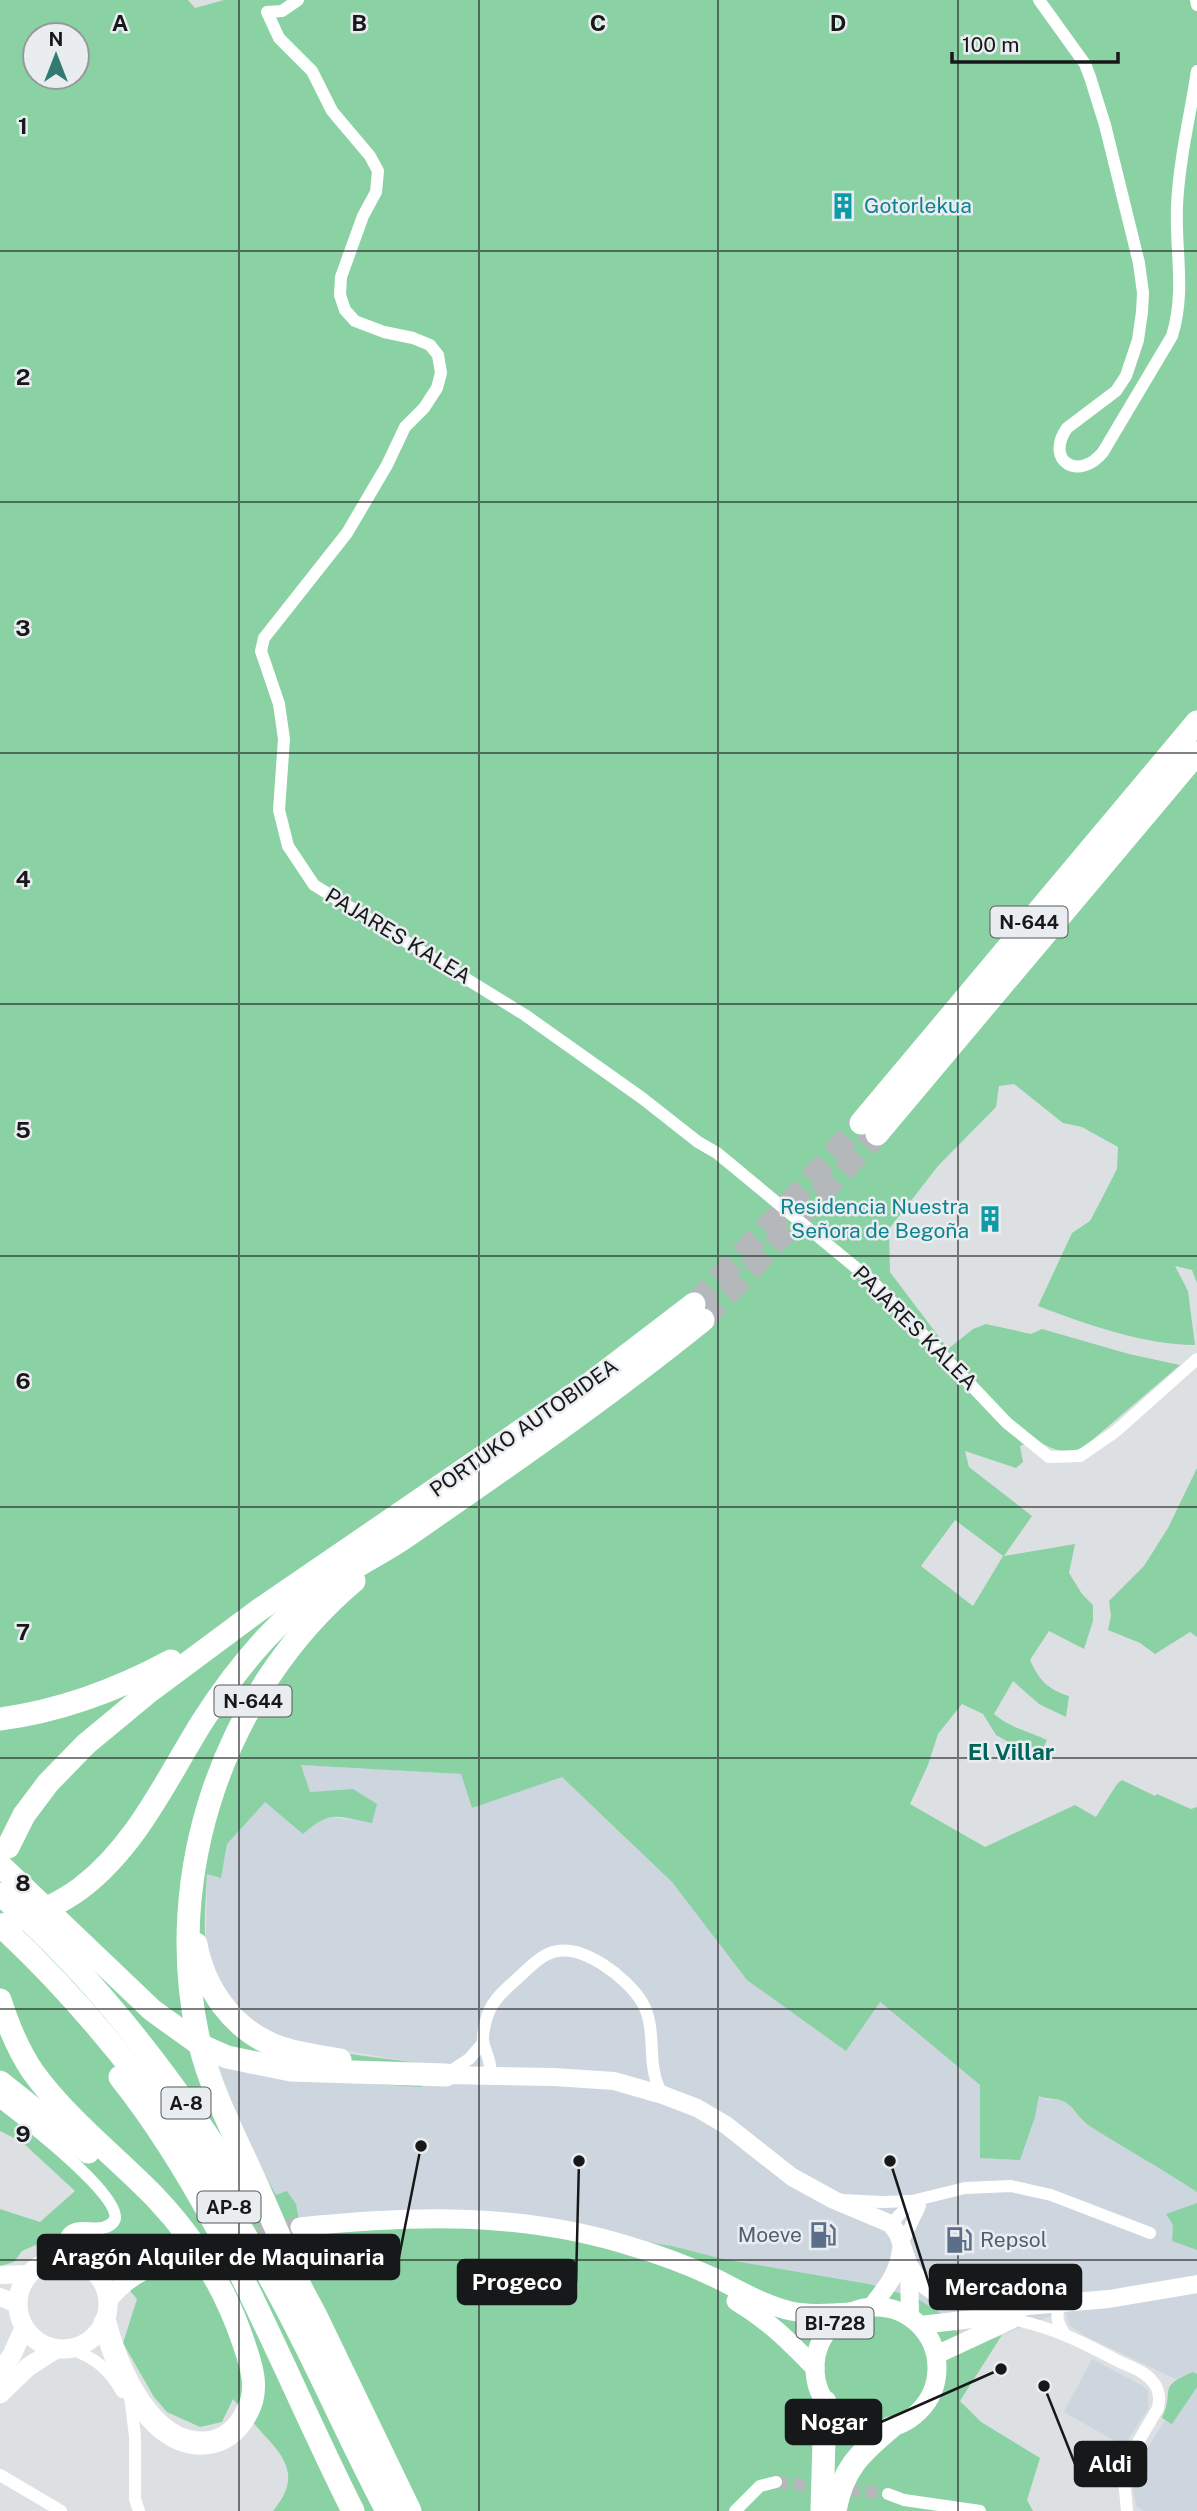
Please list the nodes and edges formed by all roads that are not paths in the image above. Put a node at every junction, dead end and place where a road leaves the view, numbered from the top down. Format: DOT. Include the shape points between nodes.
graph roads {
  1 [pos="298,0"];
  2 [pos="1039,0"];
  3 [pos="1196,0"];
  4 [pos="1197,5"];
  5 [pos="1197,71"];
  6 [pos="1197,722"];
  7 [pos="1197,753"];
  8 [pos="1197,1359"];
  9 [pos="404,1538"];
  10 [pos="258,1610"];
  11 [pos="0,1719"];
  12 [pos="4,1856"];
  13 [pos="0,1894"];
  14 [pos="191,1913"];
  15 [pos="0,1926"];
  16 [pos="0,1943"];
  17 [pos="0,2000"];
  18 [pos="483,2043"];
  19 [pos="446,2074"];
  20 [pos="491,2076"];
  21 [pos="0,2082"];
  22 [pos="51,2094"];
  23 [pos="663,2095"];
  24 [pos="0,2102"];
  25 [pos="834,2200"];
  26 [pos="917,2204"];
  27 [pos="891,2224"];
  28 [pos="1150,2233"];
  29 [pos="901,2246"];
  30 [pos="62,2259"];
  31 [pos="88,2266"];
  32 [pos="909,2266"];
  33 [pos="29,2274"];
  34 [pos="0,2275"];
  35 [pos="299,2282"];
  36 [pos="1197,2284"];
  37 [pos="248,2289"];
  38 [pos="8,2300"];
  39 [pos="108,2300"];
  40 [pos="227,2302"];
  41 [pos="871,2306"];
  42 [pos="1063,2307"];
  43 [pos="849,2312"];
  44 [pos="1012,2319"];
  45 [pos="915,2321"];
  46 [pos="105,2323"];
  47 [pos="1042,2325"];
  48 [pos="23,2328"];
  49 [pos="1064,2333"];
  50 [pos="63,2350"];
  51 [pos="936,2355"];
  52 [pos="815,2368"];
  53 [pos="0,2372"];
  54 [pos="128,2382"];
  55 [pos="0,2394"];
  56 [pos="825,2402"];
  57 [pos="132,2411"];
  58 [pos="890,2427"];
  59 [pos="0,2476"];
  60 [pos="776,2482"];
  61 [pos="888,2494"];
  62 [pos="902,2506"];
  63 [pos="61,2511"];
  64 [pos="139,2511"];
  65 [pos="353,2511"];
  66 [pos="387,2511"];
  67 [pos="410,2511"];
  68 [pos="735,2511"];
  69 [pos="822,2511"];
  70 [pos="835,2511"];
  71 [pos="980,2511"];
  72 [pos="1127,2511"];
  1 -- 8 [label="street, PAJARES KALEA" via="282,10 267,12 279,38 312,71 332,111 378,171 376,192 341,277 345,310 355,321 430,345 442,373 424,408 405,426 347,533 264,638 261,651 279,704 284,739 279,810 288,846 314,885 525,1014 717,1153 872,1281 1007,1423 1049,1457 1080,1456 1115,1432"];
  2 -- 5 [label="street" via="1090,77 1143,293 1138,340 1126,376 1116,391 1062,436 1059,451 1071,467 1092,463 1103,452 1172,336 1181,269 1178,185"];
  3 -- 4 [label="street"];
  6 -- 7 [label="highway, N-644" via="869,1128"];
  9 -- 10 [label="highway, PORTUKO AUTOBIDEA / N-644" via="659,1356 699,1312"];
  9 -- 14 [label="highway, N-644" via="308,1625 273,1669 246,1714 225,1757 201,1832"];
  9 -- 15 [label="highway" via="327,1585 267,1636 221,1693 133,1837 107,1865 60,1902"];
  10 -- 11 [label="highway, N-644" via="133,1681 93,1698"];
  10 -- 12 [label="highway, N-644" via="86,1744 36,1797"];
  12 -- 19 [label="highway" via="152,2010 202,2046 227,2057 291,2070"];
  13 -- 35 [label="highway, A-8" via="95,1989 163,2070 217,2147"];
  14 -- 19 [label="highway, N-644" via="209,1985 221,2004 255,2035 312,2056"];
  14 -- 35 [label="highway, N-644" via="187,1955 199,2042"];
  15 -- 66 [label="highway, AP-8" via="82,2009 200,2161 271,2280"];
  16 -- 37 [label="highway, A-8" via="69,2015 128,2087 216,2224"];
  17 -- 22 [label="highway" via="22,2054"];
  18 -- 19 [label="street"];
  18 -- 20 [label="street"];
  18 -- 23 [label="street" via="495,2000 512,1982 553,1952 584,1953 620,1979 642,2003 650,2024 656,2085"];
  19 -- 20 [label="street"];
  20 -- 23 [label="street" via="614,2081"];
  21 -- 40 [label="highway" via="125,2182 173,2230"];
  22 -- 37 [label="highway" via="173,2195"];
  22 -- 40 [label="highway" via="180,2226"];
  23 -- 25 [label="street" via="726,2125 792,2177"];
  24 -- 30 [label="street" via="66,2156 114,2210 116,2216 106,2226 72,2230 62,2244"];
  25 -- 26 [label="street"];
  25 -- 27 [label="street"];
  26 -- 27 [label="street"];
  26 -- 28 [label="street" via="965,2188 1011,2186 1051,2195"];
  26 -- 29 [label="street"];
  27 -- 29 [label="street"];
  29 -- 32 [label="street"];
  29 -- 41 [label="street" via="899,2266"];
  30 -- 31 [label="main road"];
  30 -- 33 [label="main road" via="44,2263"];
  31 -- 39 [label="main road" via="105,2287"];
  31 -- 39 [label="main road" via="178,2254 137,2273"];
  32 -- 42 [label="street" via="923,2286 943,2298"];
  32 -- 45 [label="street"];
  33 -- 34 [label="street"];
  33 -- 38 [label="main road"];
  35 -- 67 [label="highway, A-8"];
  36 -- 42 [label="street"];
  37 -- 65 [label="highway, A-8"];
  38 -- 48 [label="main road"];
  39 -- 46 [label="main road"];
  40 -- 54 [label="highway" via="248,2355 254,2385 250,2408 226,2437 205,2443 174,2437 150,2417"];
  41 -- 43 [label="main road, BI-728"];
  41 -- 45 [label="main road, BI-728" via="892,2308"];
  42 -- 44 [label="street"];
  42 -- 45 [label="street" via="1027,2306 982,2318"];
  42 -- 47 [label="street"];
  42 -- 49 [label="street"];
  43 -- 52 [label="main road, BI-728" via="821,2342"];
  43 -- 52 [label="main road, BI-728" via="809,2313 775,2307 704,2273 631,2246 518,2222 371,2219 300,2232 448,2228 568,2241 698,2283 760,2315"];
  44 -- 47 [label="street"];
  44 -- 51 [label="street"];
  45 -- 51 [label="main road"];
  46 -- 50 [label="main road" via="85,2344"];
  46 -- 54 [label="highway"];
  47 -- 49 [label="street"];
  48 -- 50 [label="main road" via="43,2346"];
  48 -- 53 [label="main road"];
  49 -- 72 [label="street" via="1145,2375 1158,2390 1157,2412 1123,2468"];
  50 -- 55 [label="main road" via="28,2367"];
  50 -- 57 [label="street" via="87,2355 105,2367"];
  51 -- 58 [label="main road" via="938,2371 928,2401 905,2422"];
  52 -- 56 [label="main road, BI-728"];
  54 -- 57 [label="street"];
  56 -- 58 [label="main road" via="847,2422 875,2429"];
  56 -- 69 [label="highway"];
  57 -- 64 [label="street"];
  58 -- 70 [label="highway" via="854,2460"];
  59 -- 63 [label="street"];
  60 -- 68 [label="street" via="760,2486"];
  61 -- 62 [label="street"];
  62 -- 71 [label="street"];
}
